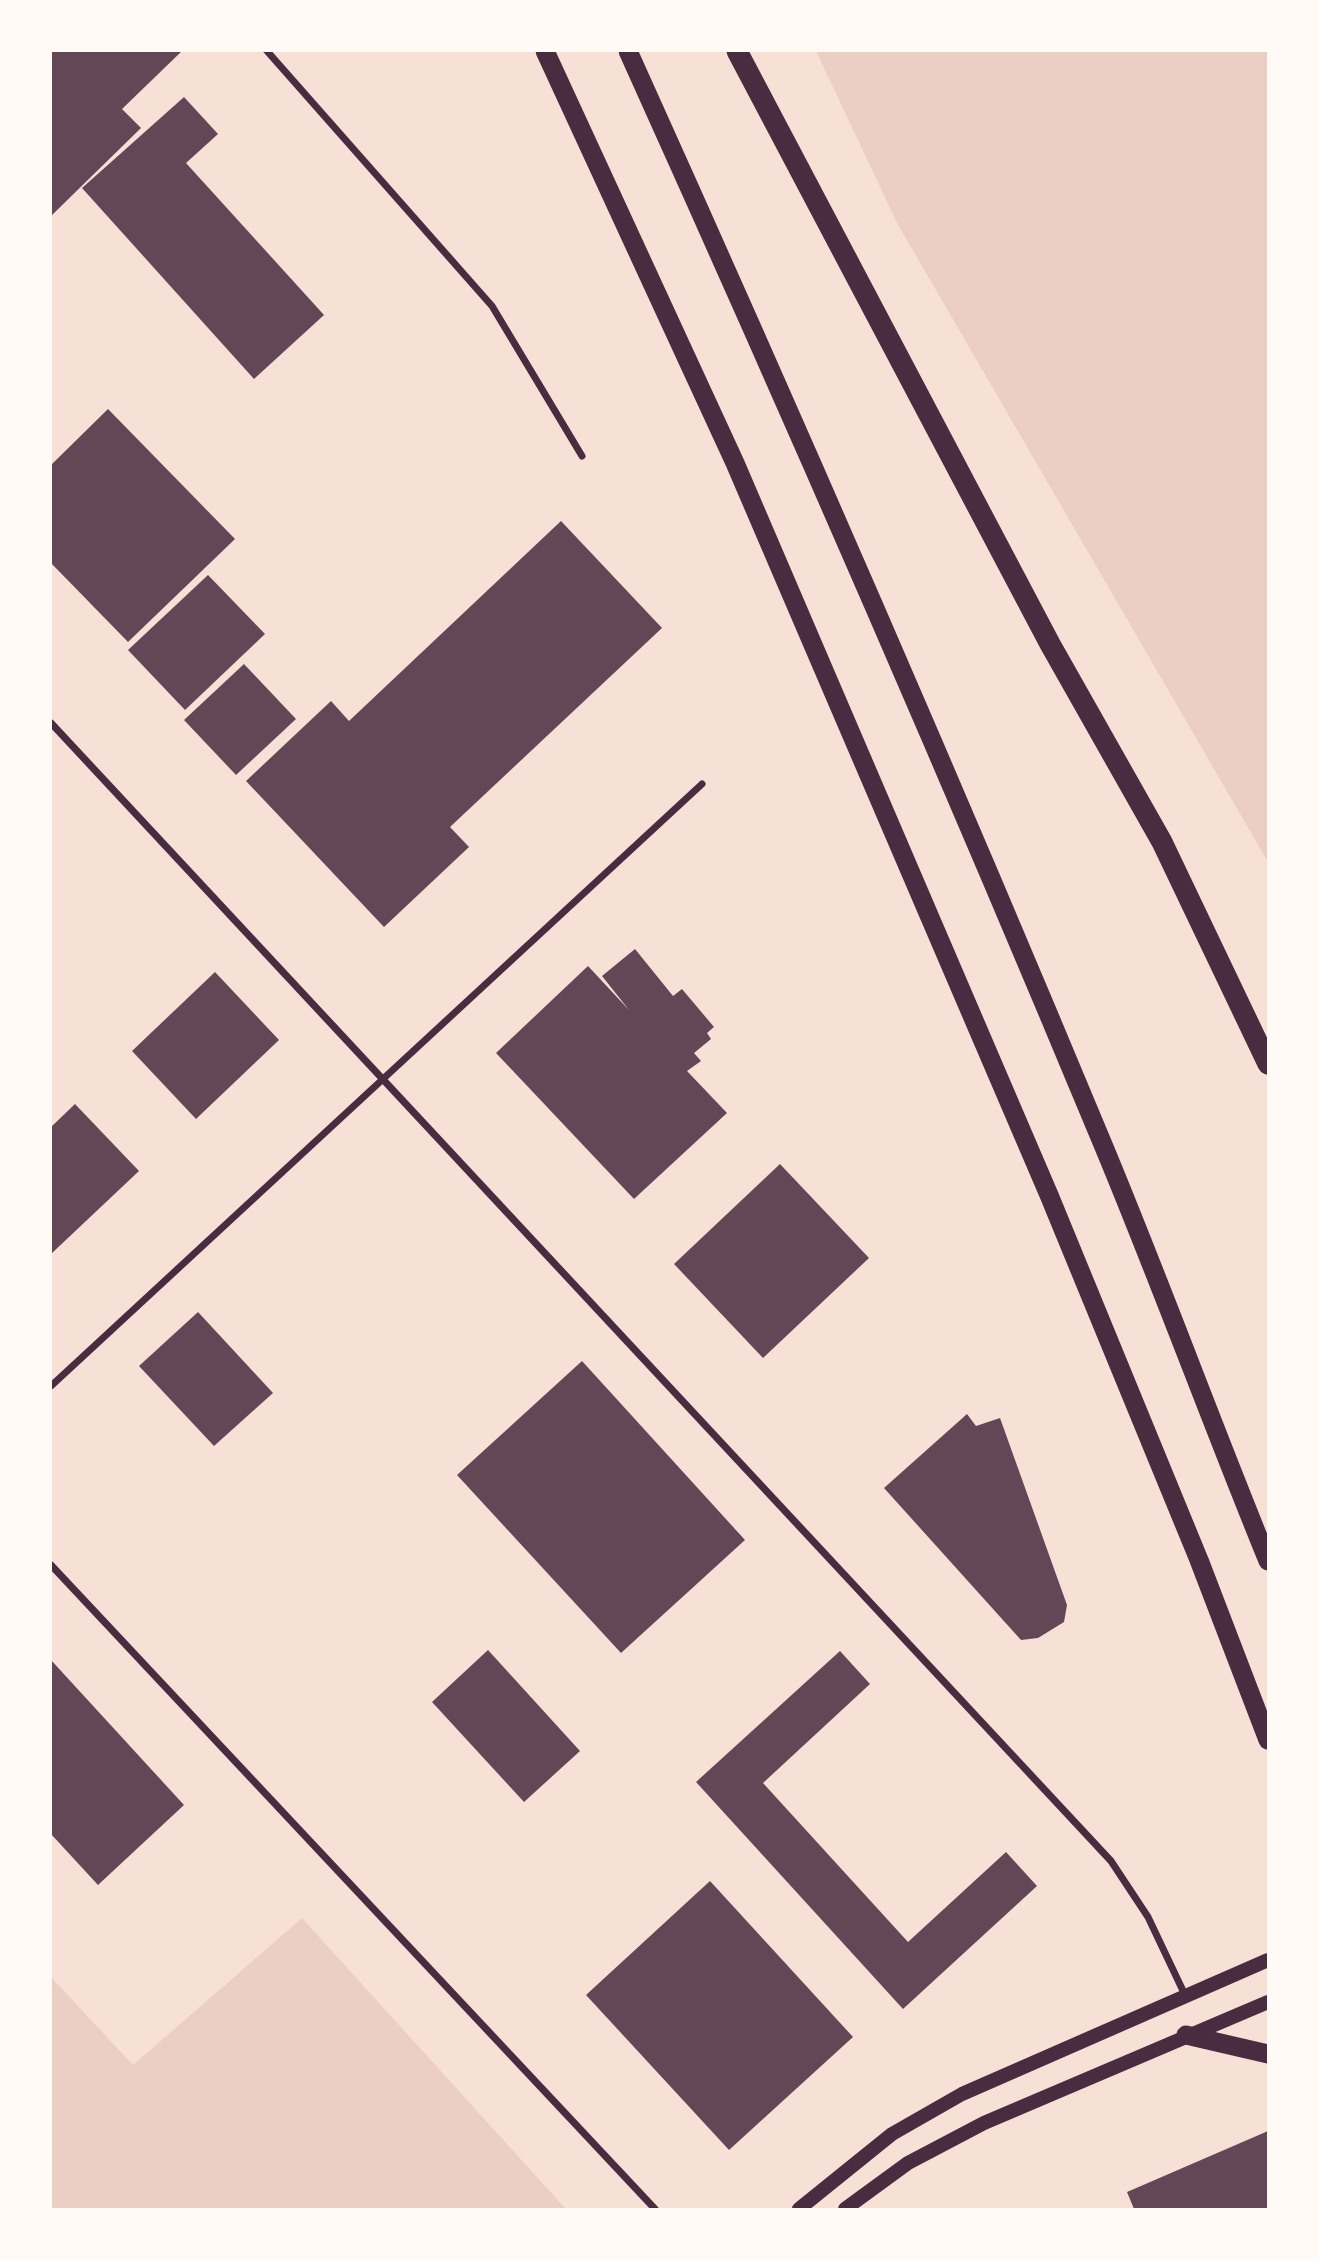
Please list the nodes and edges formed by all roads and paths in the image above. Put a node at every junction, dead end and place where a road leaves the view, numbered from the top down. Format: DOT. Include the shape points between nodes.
graph roads {
  1 [pos="267,51"];
  2 [pos="545,51"];
  3 [pos="628,51"];
  4 [pos="737,51"];
  5 [pos="582,456"];
  6 [pos="51,723"];
  7 [pos="702,783"];
  8 [pos="1268,1064"];
  9 [pos="382,1080"];
  10 [pos="51,1386"];
  11 [pos="1268,1561"];
  12 [pos="51,1565"];
  13 [pos="1268,1740"];
  14 [pos="1268,1960"];
  15 [pos="1185,1995"];
  16 [pos="1268,2002"];
  17 [pos="1186,2035"];
  18 [pos="1268,2054"];
  19 [pos="655,2209"];
  20 [pos="799,2209"];
  21 [pos="845,2209"];
  1 -- 5 [label="street" via="492,306"];
  2 -- 13 [label="highway" via="736,463 1038,1169"];
  3 -- 11 [label="highway" via="797,424 957,795 1107,1153"];
  4 -- 8 [label="highway" via="1050,644 1162,842"];
  6 -- 9 [label="street"];
  7 -- 9 [label="street"];
  9 -- 10 [label="street"];
  9 -- 15 [label="street" via="1111,1860 1148,1917"];
  12 -- 19 [label="street"];
  14 -- 15 [label="main road"];
  15 -- 20 [label="main road" via="962,2094 892,2134"];
  16 -- 17 [label="main road"];
  17 -- 18 [label="highway"];
  17 -- 21 [label="main road" via="984,2123 908,2163"];
}
